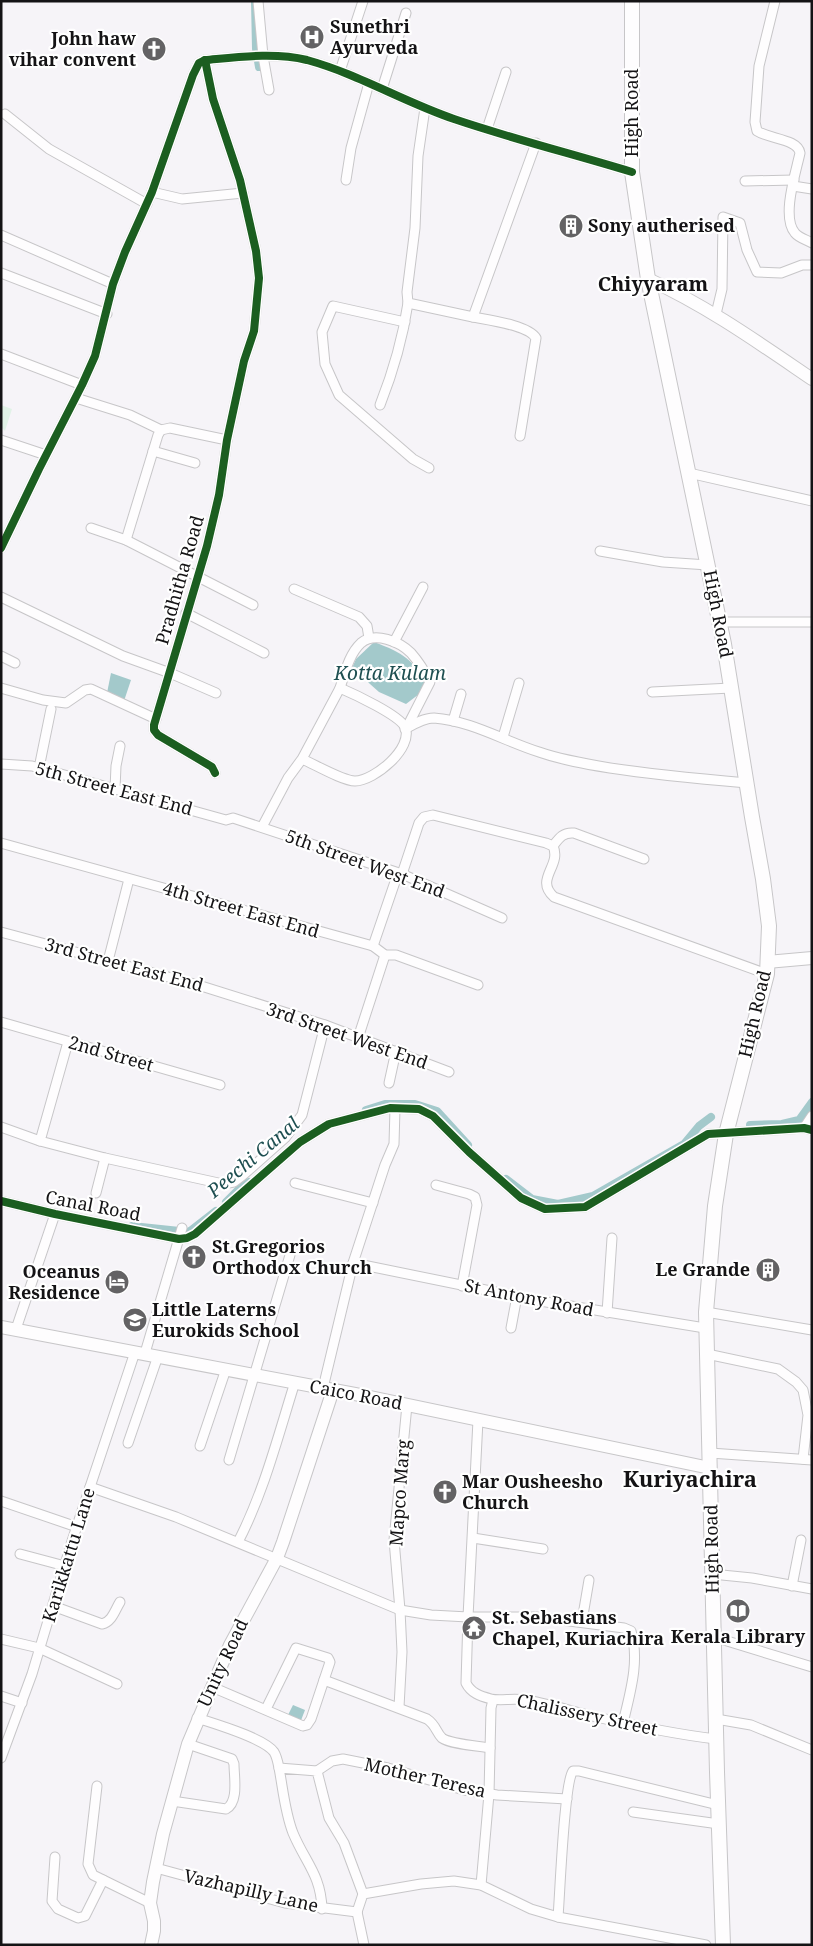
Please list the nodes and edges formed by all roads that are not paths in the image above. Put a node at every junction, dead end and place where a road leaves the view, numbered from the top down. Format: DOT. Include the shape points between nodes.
graph roads {
  1 [pos="258,1"];
  2 [pos="364,1"];
  3 [pos="632,1"];
  4 [pos="775,1"];
  5 [pos="406,13"];
  6 [pos="263,56"];
  7 [pos="205,60"];
  8 [pos="340,71"];
  9 [pos="506,72"];
  10 [pos="369,84"];
  11 [pos="382,89"];
  12 [pos="269,90"];
  13 [pos="425,108"];
  14 [pos="5,114"];
  15 [pos="487,129"];
  16 [pos="536,143"];
  17 [pos="632,172"];
  18 [pos="346,180"];
  19 [pos="745,181"];
  20 [pos="793,183"];
  21 [pos="812,189"];
  22 [pos="152,192"];
  23 [pos="243,193"];
  24 [pos="147,204"];
  25 [pos="1,235"];
  26 [pos="812,244"];
  27 [pos="812,265"];
  28 [pos="1,273"];
  29 [pos="648,279"];
  30 [pos="113,284"];
  31 [pos="408,303"];
  32 [pos="107,314"];
  33 [pos="716,314"];
  34 [pos="473,317"];
  35 [pos="405,322"];
  36 [pos="1,354"];
  37 [pos="812,378"];
  38 [pos="82,385"];
  39 [pos="76,398"];
  40 [pos="380,405"];
  41 [pos="161,430"];
  42 [pos="520,436"];
  43 [pos="1,440"];
  44 [pos="227,440"];
  45 [pos="153,451"];
  46 [pos="46,456"];
  47 [pos="195,463"];
  48 [pos="429,468"];
  49 [pos="689,473"];
  50 [pos="812,501"];
  51 [pos="91,528"];
  52 [pos="126,540"];
  53 [pos="1,548"];
  54 [pos="600,551"];
  55 [pos="708,565"];
  56 [pos="197,577"];
  57 [pos="423,587"];
  58 [pos="294,588"];
  59 [pos="1,597"];
  60 [pos="253,605"];
  61 [pos="186,613"];
  62 [pos="720,622"];
  63 [pos="812,622"];
  64 [pos="369,638"];
  65 [pos="394,642"];
  66 [pos="264,653"];
  67 [pos="1,656"];
  68 [pos="15,663"];
  69 [pos="170,673"];
  70 [pos="519,683"];
  71 [pos="1,688"];
  72 [pos="340,688"];
  73 [pos="732,688"];
  74 [pos="652,692"];
  75 [pos="216,693"];
  76 [pos="461,694"];
  77 [pos="51,710"];
  78 [pos="156,719"];
  79 [pos="453,721"];
  80 [pos="406,729"];
  81 [pos="503,737"];
  82 [pos="120,746"];
  83 [pos="302,759"];
  84 [pos="1,764"];
  85 [pos="39,768"];
  86 [pos="216,773"];
  87 [pos="747,783"];
  88 [pos="115,789"];
  89 [pos="226,820"];
  90 [pos="262,828"];
  91 [pos="1,843"];
  92 [pos="553,846"];
  93 [pos="644,859"];
  94 [pos="402,874"];
  95 [pos="130,879"];
  96 [pos="502,918"];
  97 [pos="1,932"];
  98 [pos="373,946"];
  99 [pos="385,955"];
  100 [pos="812,958"];
  101 [pos="108,961"];
  102 [pos="767,968"];
  103 [pos="478,985"];
  104 [pos="245,1001"];
  105 [pos="1,1022"];
  106 [pos="325,1025"];
  107 [pos="358,1038"];
  108 [pos="68,1042"];
  109 [pos="396,1051"];
  110 [pos="449,1072"];
  111 [pos="389,1083"];
  112 [pos="220,1086"];
  113 [pos="396,1108"];
  114 [pos="812,1116"];
  115 [pos="1,1127"];
  116 [pos="808,1129"];
  117 [pos="726,1134"];
  118 [pos="40,1141"];
  119 [pos="105,1158"];
  120 [pos="295,1183"];
  121 [pos="436,1185"];
  122 [pos="96,1193"];
  123 [pos="1,1201"];
  124 [pos="373,1203"];
  125 [pos="55,1214"];
  126 [pos="181,1234"];
  127 [pos="612,1238"];
  128 [pos="290,1255"];
  129 [pos="353,1263"];
  130 [pos="462,1286"];
  131 [pos="517,1296"];
  132 [pos="706,1312"];
  133 [pos="607,1313"];
  134 [pos="1,1327"];
  135 [pos="511,1328"];
  136 [pos="705,1328"];
  137 [pos="16,1329"];
  138 [pos="812,1330"];
  139 [pos="140,1353"];
  140 [pos="706,1354"];
  141 [pos="158,1356"];
  142 [pos="226,1369"];
  143 [pos="255,1374"];
  144 [pos="295,1382"];
  145 [pos="328,1389"];
  146 [pos="407,1405"];
  147 [pos="478,1420"];
  148 [pos="128,1443"];
  149 [pos="200,1446"];
  150 [pos="710,1453"];
  151 [pos="229,1460"];
  152 [pos="807,1460"];
  153 [pos="710,1468"];
  154 [pos="90,1487"];
  155 [pos="1,1501"];
  156 [pos="76,1528"];
  157 [pos="473,1538"];
  158 [pos="801,1540"];
  159 [pos="238,1542"];
  160 [pos="543,1549"];
  161 [pos="20,1554"];
  162 [pos="277,1558"];
  163 [pos="65,1566"];
  164 [pos="712,1574"];
  165 [pos="589,1580"];
  166 [pos="792,1586"];
  167 [pos="812,1589"];
  168 [pos="120,1602"];
  169 [pos="53,1606"];
  170 [pos="400,1610"];
  171 [pos="468,1617"];
  172 [pos="582,1621"];
  173 [pos="714,1637"];
  174 [pos="1,1639"];
  175 [pos="39,1648"];
  176 [pos="812,1667"];
  177 [pos="324,1680"];
  178 [pos="117,1684"];
  179 [pos="212,1687"];
  180 [pos="1,1696"];
  181 [pos="493,1700"];
  182 [pos="22,1702"];
  183 [pos="399,1707"];
  184 [pos="266,1710"];
  185 [pos="197,1718"];
  186 [pos="716,1719"];
  187 [pos="623,1723"];
  188 [pos="716,1739"];
  189 [pos="188,1744"];
  190 [pos="490,1748"];
  191 [pos="812,1750"];
  192 [pos="1,1758"];
  193 [pos="279,1768"];
  194 [pos="317,1771"];
  195 [pos="97,1786"];
  196 [pos="489,1794"];
  197 [pos="567,1799"];
  198 [pos="172,1801"];
  199 [pos="718,1805"];
  200 [pos="634,1812"];
  201 [pos="719,1824"];
  202 [pos="55,1857"];
  203 [pos="156,1868"];
  204 [pos="103,1880"];
  205 [pos="481,1885"];
  206 [pos="363,1894"];
  207 [pos="150,1903"];
  208 [pos="322,1909"];
  209 [pos="357,1912"];
  210 [pos="558,1916"];
  211 [pos="153,1944"];
  212 [pos="364,1945"];
  213 [pos="706,1945"];
  214 [pos="723,1945"];
  1 -- 6 [label="street"];
  2 -- 8 [label="street"];
  3 -- 17 [label="main road, High Road"];
  4 -- 20 [label="street" via="759,66 755,122 757,131 765,136 800,148"];
  5 -- 11 [label="street"];
  6 -- 7 [label="street"];
  6 -- 8 [label="street" via="298,59"];
  6 -- 12 [label="street"];
  7 -- 22 [label="street" via="199,64 190,81"];
  7 -- 23 [label="street, Pradhitha Road" via="213,99"];
  8 -- 10 [label="street"];
  9 -- 15 [label="street"];
  10 -- 11 [label="street"];
  10 -- 18 [label="street" via="351,148"];
  11 -- 13 [label="street"];
  13 -- 15 [label="street"];
  13 -- 31 [label="street" via="418,156"];
  14 -- 24 [label="street" via="49,149"];
  15 -- 16 [label="street"];
  16 -- 17 [label="street"];
  16 -- 34 [label="street"];
  17 -- 29 [label="main road, High Road"];
  19 -- 20 [label="street"];
  20 -- 21 [label="street"];
  20 -- 26 [label="street" via="789,200 792,230"];
  22 -- 23 [label="street" via="182,199"];
  22 -- 24 [label="street"];
  23 -- 44 [label="street, Pradhitha Road" via="259,278 254,331 244,360"];
  24 -- 30 [label="street"];
  25 -- 30 [label="street"];
  27 -- 33 [label="street" via="781,273 758,272 747,250 740,222 724,217 722,289"];
  28 -- 32 [label="street"];
  29 -- 33 [label="street"];
  29 -- 49 [label="main road, High Road"];
  30 -- 32 [label="street"];
  31 -- 34 [label="street"];
  31 -- 35 [label="street"];
  32 -- 38 [label="street" via="95,356"];
  33 -- 37 [label="street"];
  34 -- 42 [label="street" via="522,329 536,338"];
  35 -- 40 [label="street"];
  35 -- 48 [label="street" via="333,306 322,332 324,364 339,395 413,459"];
  36 -- 38 [label="street"];
  38 -- 39 [label="street"];
  39 -- 41 [label="street" via="130,415"];
  39 -- 46 [label="street"];
  41 -- 44 [label="street" via="170,428"];
  41 -- 45 [label="street"];
  43 -- 46 [label="street"];
  44 -- 56 [label="street, Pradhitha Road" via="219,494"];
  45 -- 47 [label="street"];
  45 -- 52 [label="street"];
  46 -- 53 [label="street"];
  49 -- 50 [label="street"];
  49 -- 55 [label="main road, High Road"];
  51 -- 52 [label="street"];
  52 -- 56 [label="street"];
  54 -- 55 [label="street" via="663,562"];
  55 -- 62 [label="main road, High Road"];
  56 -- 60 [label="street"];
  56 -- 61 [label="street, Pradhitha Road"];
  57 -- 65 [label="street"];
  58 -- 64 [label="street" via="359,617 367,626"];
  59 -- 69 [label="street" via="123,656"];
  61 -- 66 [label="street"];
  61 -- 69 [label="street, Pradhitha Road"];
  62 -- 63 [label="street"];
  62 -- 73 [label="main road, High Road"];
  64 -- 65 [label="street"];
  64 -- 72 [label="street" via="348,662"];
  65 -- 80 [label="street" via="410,652 430,682"];
  67 -- 68 [label="street"];
  69 -- 75 [label="street"];
  69 -- 78 [label="street, Pradhitha Road"];
  70 -- 81 [label="street"];
  71 -- 78 [label="street" via="66,703 80,692 91,689"];
  72 -- 80 [label="street" via="392,716"];
  72 -- 83 [label="street"];
  73 -- 74 [label="street"];
  73 -- 87 [label="main road, High Road"];
  76 -- 79 [label="street"];
  77 -- 85 [label="street"];
  78 -- 86 [label="street" via="154,730 158,735 205,761"];
  79 -- 80 [label="street" via="432,718"];
  79 -- 81 [label="street"];
  80 -- 83 [label="street" via="406,742 396,757 365,779 344,778"];
  81 -- 87 [label="street" via="539,752 578,762 657,775"];
  82 -- 88 [label="street"];
  83 -- 90 [label="street" via="288,778"];
  84 -- 85 [label="street, 5th Street East End"];
  85 -- 88 [label="street, 5th Street East End"];
  87 -- 102 [label="main road, High Road" via="769,926"];
  88 -- 89 [label="street, 5th Street East End"];
  89 -- 90 [label="street, 5th Street West End" via="233,818"];
  90 -- 94 [label="street, 5th Street West End"];
  91 -- 95 [label="street, 4th Street East End"];
  92 -- 93 [label="street" via="567,832 574,833"];
  92 -- 94 [label="street" via="433,815 424,817 419,823"];
  92 -- 102 [label="street" via="555,858 546,883 548,892 554,897"];
  94 -- 96 [label="street, 5th Street West End"];
  94 -- 98 [label="street" via="397,876"];
  95 -- 98 [label="street, 4th Street East End"];
  95 -- 101 [label="street"];
  97 -- 101 [label="street, 3rd Street East End"];
  98 -- 99 [label="street, 4th Street East End"];
  99 -- 103 [label="street, 4th Street East End"];
  99 -- 107 [label="street"];
  100 -- 102 [label="street"];
  101 -- 104 [label="street, 3rd Street East End"];
  102 -- 117 [label="main road, High Road"];
  104 -- 106 [label="street, 3rd Street West End"];
  105 -- 108 [label="street, 2nd Street"];
  106 -- 107 [label="street, 3rd Street West End"];
  106 -- 119 [label="street" via="302,1115 286,1138 234,1182 223,1184"];
  107 -- 109 [label="street, 3rd Street West End"];
  108 -- 112 [label="street, 2nd Street"];
  108 -- 118 [label="street"];
  109 -- 110 [label="street, 3rd Street West End"];
  109 -- 111 [label="street"];
  113 -- 117 [label="street" via="419,1109 432,1116 521,1198 545,1209 585,1207 708,1134"];
  113 -- 124 [label="street" via="394,1144"];
  113 -- 126 [label="street" via="329,1124 300,1142 194,1234 187,1238"];
  114 -- 116 [label="street"];
  115 -- 118 [label="street"];
  116 -- 117 [label="street"];
  117 -- 132 [label="main road, High Road" via="715,1206"];
  118 -- 119 [label="street"];
  119 -- 122 [label="street"];
  120 -- 124 [label="street"];
  121 -- 130 [label="street" via="475,1197 477,1205"];
  123 -- 125 [label="street, Canal Road"];
  124 -- 129 [label="street"];
  125 -- 126 [label="street, Canal Road"];
  125 -- 137 [label="street"];
  126 -- 139 [label="street, Karikkattu Lane"];
  127 -- 133 [label="street"];
  128 -- 143 [label="street"];
  129 -- 130 [label="street, St Antony Road"];
  129 -- 145 [label="street"];
  130 -- 131 [label="street, St Antony Road"];
  131 -- 133 [label="street, St Antony Road"];
  131 -- 135 [label="street"];
  132 -- 136 [label="main road, High Road"];
  132 -- 138 [label="street"];
  133 -- 136 [label="street, St Antony Road"];
  134 -- 137 [label="street, Caico Road"];
  136 -- 140 [label="main road, High Road"];
  137 -- 139 [label="street, Caico Road"];
  139 -- 141 [label="street, Caico Road"];
  139 -- 154 [label="street, Karikkattu Lane"];
  140 -- 150 [label="main road, High Road"];
  140 -- 152 [label="street" via="778,1369 796,1382 803,1390 808,1415"];
  141 -- 142 [label="street, Caico Road"];
  141 -- 148 [label="street"];
  142 -- 143 [label="street, Caico Road"];
  142 -- 149 [label="street"];
  143 -- 144 [label="street, Caico Road"];
  143 -- 151 [label="street"];
  144 -- 145 [label="street, Caico Road"];
  144 -- 159 [label="street" via="249,1521"];
  145 -- 146 [label="street, Caico Road"];
  145 -- 162 [label="street, Unity Road"];
  146 -- 147 [label="street, Caico Road"];
  146 -- 170 [label="street, Mapco Marg" via="394,1540"];
  147 -- 153 [label="street, Caico Road"];
  147 -- 157 [label="street"];
  150 -- 152 [label="street"];
  150 -- 153 [label="main road, High Road"];
  153 -- 164 [label="main road, High Road"];
  154 -- 156 [label="street, Karikkattu Lane"];
  154 -- 159 [label="street"];
  155 -- 156 [label="street"];
  156 -- 163 [label="street, Karikkattu Lane"];
  157 -- 160 [label="street"];
  157 -- 171 [label="street"];
  158 -- 166 [label="street"];
  159 -- 162 [label="street"];
  161 -- 163 [label="street"];
  162 -- 170 [label="street"];
  162 -- 179 [label="street, Unity Road" via="230,1645"];
  163 -- 169 [label="street, Karikkattu Lane"];
  164 -- 166 [label="street"];
  164 -- 173 [label="main road, High Road"];
  165 -- 172 [label="street"];
  166 -- 167 [label="street"];
  168 -- 169 [label="street" via="107,1623 102,1624"];
  169 -- 175 [label="street, Karikkattu Lane"];
  170 -- 171 [label="street"];
  170 -- 183 [label="street, Mapco Marg" via="402,1676"];
  171 -- 172 [label="street" via="538,1616"];
  171 -- 181 [label="street" via="466,1684 476,1694"];
  172 -- 187 [label="street" via="631,1631 634,1676"];
  173 -- 176 [label="street"];
  173 -- 186 [label="main road, High Road"];
  174 -- 175 [label="street"];
  175 -- 178 [label="street"];
  175 -- 182 [label="street, Karikkattu Lane"];
  177 -- 183 [label="street"];
  177 -- 184 [label="street" via="307,1725 302,1726"];
  177 -- 184 [label="street" via="330,1662 328,1658 296,1648"];
  179 -- 184 [label="street"];
  179 -- 185 [label="street, Unity Road"];
  180 -- 182 [label="street"];
  181 -- 187 [label="street, Chalissery Street" via="525,1700"];
  181 -- 190 [label="street, Chalissery Street"];
  182 -- 192 [label="street, Karikkattu Lane"];
  183 -- 190 [label="street" via="427,1719 448,1741"];
  185 -- 189 [label="street, Unity Road"];
  185 -- 193 [label="street" via="269,1747"];
  186 -- 188 [label="main road, High Road"];
  186 -- 191 [label="street" via="751,1725"];
  187 -- 188 [label="street, Chalissery Street" via="672,1734"];
  188 -- 199 [label="main road, High Road"];
  189 -- 198 [label="street, Unity Road"];
  189 -- 198 [label="street" via="232,1759 234,1801 226,1809"];
  190 -- 196 [label="street, Chalissery Street"];
  193 -- 194 [label="street"];
  193 -- 208 [label="street" via="288,1819 318,1881"];
  194 -- 196 [label="street, Mother Teresa" via="332,1761 343,1759"];
  194 -- 206 [label="street" via="329,1818 344,1843"];
  195 -- 204 [label="street" via="88,1864 93,1875"];
  196 -- 197 [label="street, Mother Teresa"];
  196 -- 205 [label="street, Chalissery Street"];
  197 -- 199 [label="street" via="570,1776 573,1771 579,1771"];
  197 -- 210 [label="street"];
  198 -- 203 [label="street, Unity Road"];
  199 -- 201 [label="main road, High Road"];
  200 -- 201 [label="street"];
  201 -- 214 [label="main road, High Road"];
  202 -- 204 [label="street" via="52,1901 58,1909 78,1918 85,1916"];
  203 -- 207 [label="street, Unity Road"];
  203 -- 208 [label="street, Vazhapilly Lane" via="284,1903"];
  204 -- 207 [label="street"];
  205 -- 206 [label="street" via="454,1881"];
  205 -- 210 [label="street" via="531,1909"];
  206 -- 209 [label="street"];
  207 -- 211 [label="street, Unity Road" via="154,1921"];
  208 -- 209 [label="street, Vazhapilly Lane"];
  209 -- 212 [label="street"];
  210 -- 213 [label="street"];
}
